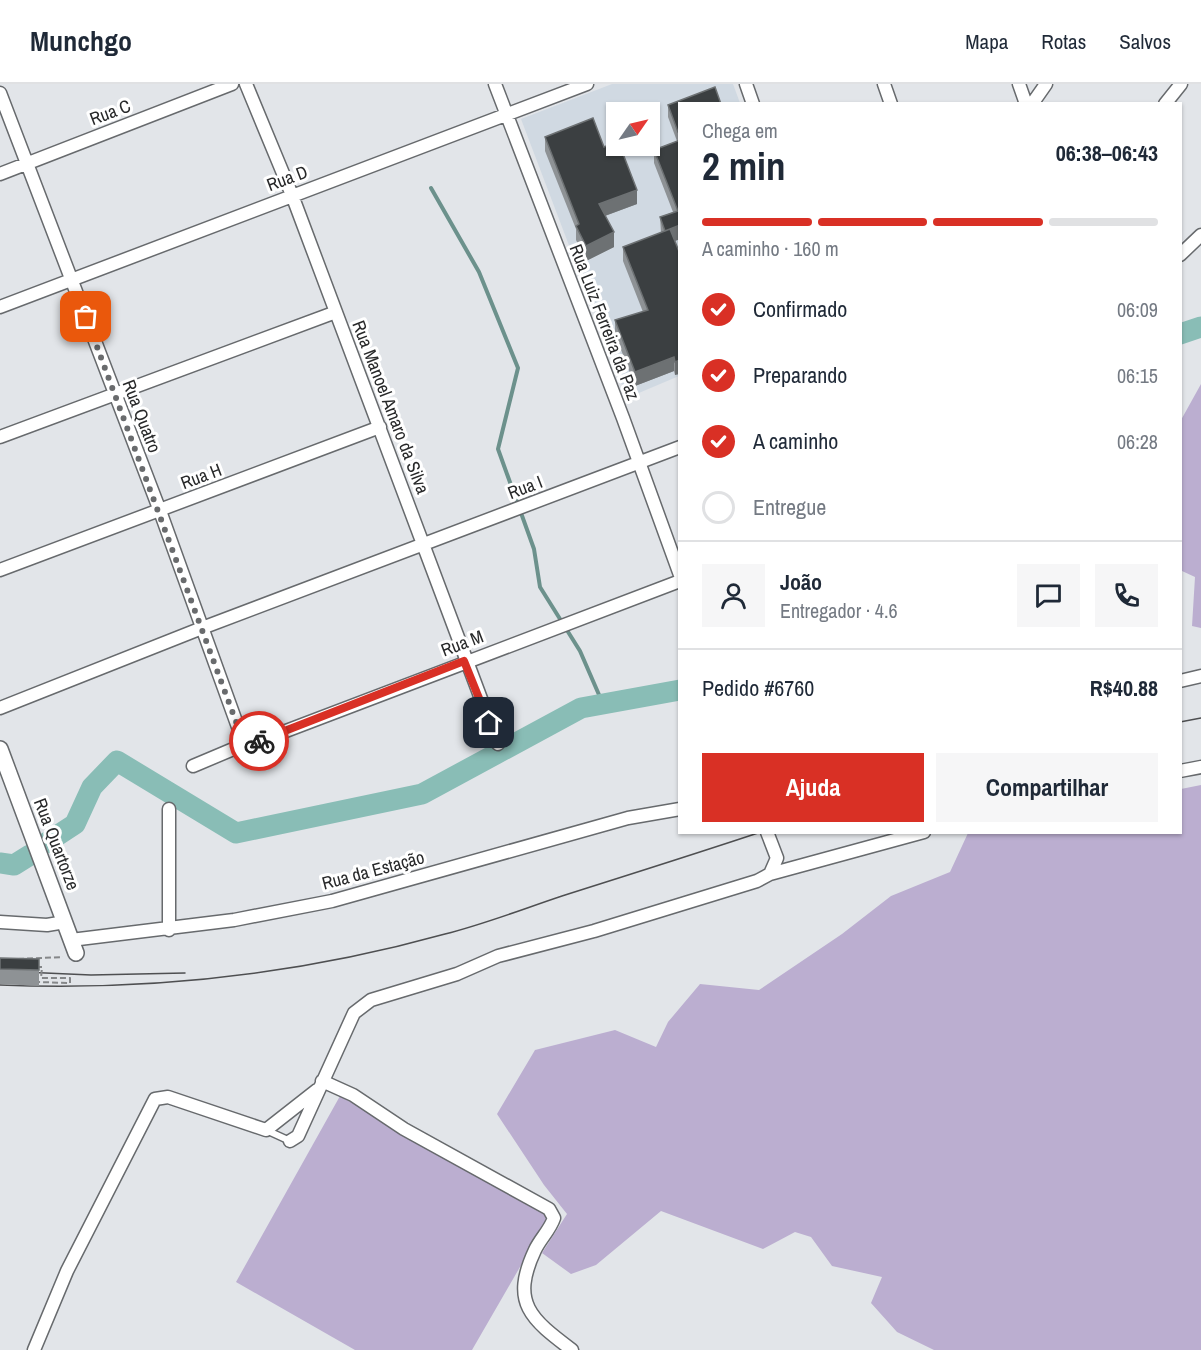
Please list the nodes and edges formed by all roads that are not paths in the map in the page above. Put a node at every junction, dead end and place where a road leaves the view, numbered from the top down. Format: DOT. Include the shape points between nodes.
graph roads {
  1 [pos="232,84"];
  2 [pos="246,84"];
  3 [pos="495,84"];
  4 [pos="587,84"];
  5 [pos="746,84"];
  6 [pos="884,84"];
  7 [pos="1019,84"];
  8 [pos="1046,84"];
  9 [pos="1181,84"];
  10 [pos="0,93"];
  11 [pos="752,102"];
  12 [pos="890,102"];
  13 [pos="1025,102"];
  14 [pos="1033,102"];
  15 [pos="1167,102"];
  16 [pos="506,116"];
  17 [pos="29,163"];
  18 [pos="0,174"];
  19 [pos="292,195"];
  20 [pos="1201,235"];
  21 [pos="1182,253"];
  22 [pos="72,280"];
  23 [pos="0,307"];
  24 [pos="336,312"];
  25 [pos="114,392"];
  26 [pos="380,427"];
  27 [pos="0,437"];
  28 [pos="678,448"];
  29 [pos="639,462"];
  30 [pos="160,511"];
  31 [pos="424,545"];
  32 [pos="678,569"];
  33 [pos="0,570"];
  34 [pos="678,582"];
  35 [pos="202,628"];
  36 [pos="464,661"];
  37 [pos="1201,676"];
  38 [pos="1182,681"];
  39 [pos="0,708"];
  40 [pos="254,742"];
  41 [pos="498,744"];
  42 [pos="0,749"];
  43 [pos="193,766"];
  44 [pos="1201,767"];
  45 [pos="1182,771"];
  46 [pos="169,809"];
  47 [pos="678,809"];
  48 [pos="768,834"];
  49 [pos="917,834"];
  50 [pos="770,874"];
  51 [pos="0,922"];
  52 [pos="65,922"];
  53 [pos="169,930"];
  54 [pos="73,947"];
  55 [pos="320,1085"];
  56 [pos="266,1130"];
  57 [pos="290,1141"];
  58 [pos="34,1350"];
  59 [pos="572,1350"];
  1 -- 17 [label="street, Rua C"];
  2 -- 19 [label="street, Rua Manoel Amaro da Silva"];
  3 -- 16 [label="street, Rua Luiz Ferreira da Paz"];
  4 -- 16 [label="street, Rua D"];
  5 -- 11 [label="street"];
  6 -- 12 [label="street"];
  7 -- 13 [label="street"];
  8 -- 14 [label="street"];
  9 -- 15 [label="street"];
  10 -- 17 [label="street, Rua Quatro"];
  16 -- 19 [label="street, Rua D"];
  16 -- 29 [label="street, Rua Luiz Ferreira da Paz"];
  17 -- 18 [label="street, Rua C"];
  17 -- 22 [label="street, Rua Quatro"];
  19 -- 22 [label="street, Rua D"];
  19 -- 24 [label="street, Rua Manoel Amaro da Silva"];
  20 -- 21 [label="street"];
  22 -- 23 [label="street, Rua D"];
  22 -- 25 [label="street, Rua Quatro"];
  24 -- 25 [label="street"];
  24 -- 26 [label="street, Rua Manoel Amaro da Silva"];
  25 -- 27 [label="street"];
  25 -- 30 [label="street, Rua Quatro"];
  26 -- 30 [label="street, Rua H"];
  26 -- 31 [label="street, Rua Manoel Amaro da Silva"];
  28 -- 29 [label="street"];
  29 -- 31 [label="street, Rua I"];
  29 -- 32 [label="street, Rua Luiz Ferreira da Paz"];
  30 -- 33 [label="street, Rua H"];
  30 -- 35 [label="street, Rua Quatro"];
  31 -- 35 [label="street, Rua I"];
  31 -- 36 [label="street, Rua Manoel Amaro da Silva"];
  34 -- 36 [label="street, Rua M"];
  35 -- 39 [label="street, Rua I"];
  35 -- 40 [label="street, Rua Quatro" via="238,727"];
  36 -- 40 [label="street, Rua M"];
  36 -- 41 [label="street, Rua Manoel Amaro da Silva"];
  37 -- 38 [label="street"];
  40 -- 43 [label="street, Rua M"];
  42 -- 52 [label="street, Rua Quartorze"];
  44 -- 45 [label="street"];
  46 -- 53 [label="street"];
  47 -- 53 [label="street, Rua da Estação" via="628,818 332,901"];
  48 -- 50 [label="street" via="777,858"];
  49 -- 50 [label="street"];
  50 -- 55 [label="street" via="685,905 498,956 457,974 371,1000 354,1013"];
  51 -- 52 [label="street"];
  52 -- 54 [label="street, Rua Quartorze"];
  53 -- 54 [label="street, Rua da Estação"];
  55 -- 56 [label="street"];
  55 -- 57 [label="street" via="298,1136"];
  55 -- 59 [label="street" via="352,1095 404,1129 549,1209 554,1218 531,1260 524,1297 534,1319"];
  56 -- 57 [label="lane"];
  56 -- 58 [label="street" via="168,1097 155,1100 67,1271"];
}
